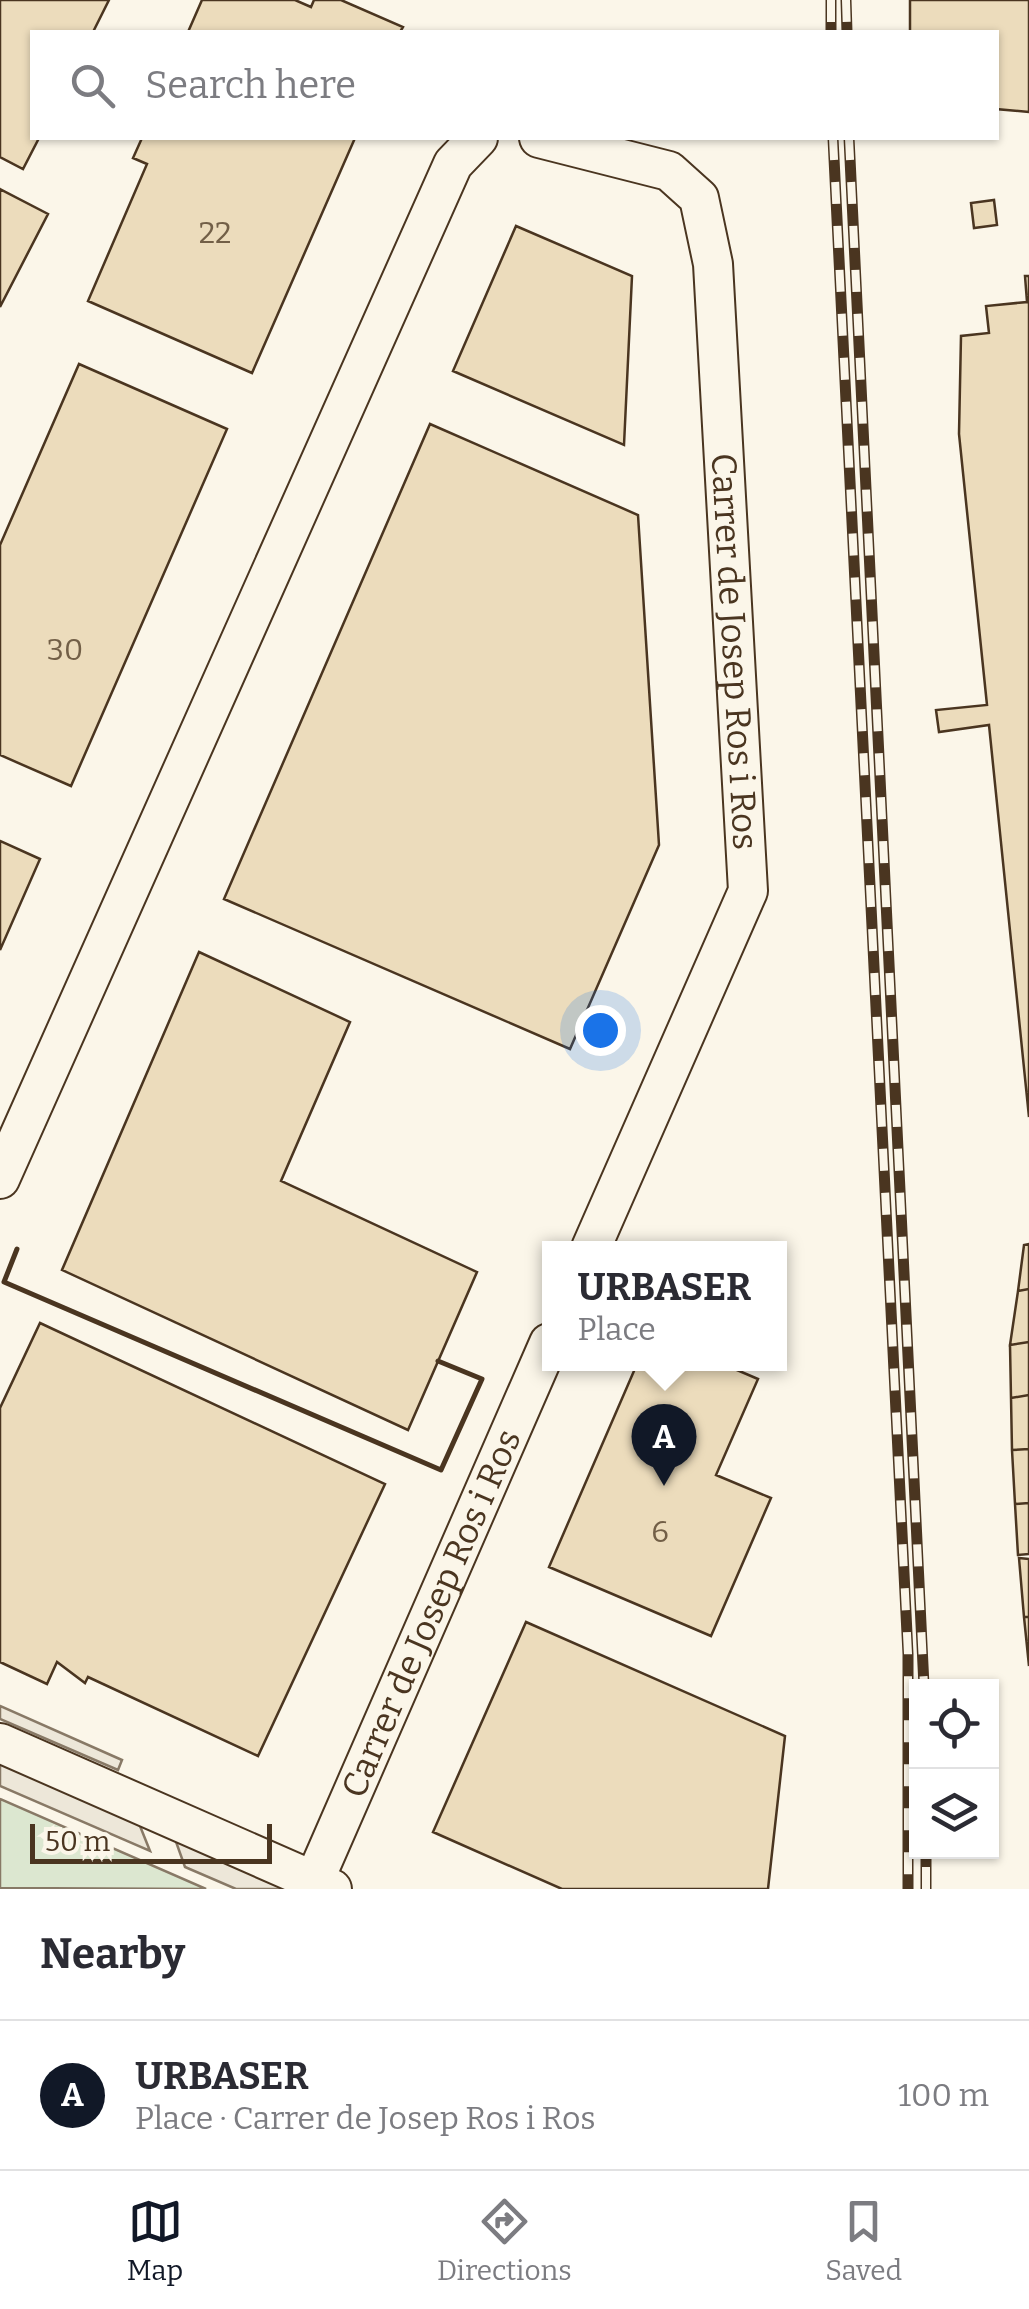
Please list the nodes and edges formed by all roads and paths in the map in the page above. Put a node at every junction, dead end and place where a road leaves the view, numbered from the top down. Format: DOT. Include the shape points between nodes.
graph roads {
  1 [pos="476,140"];
  2 [pos="547,140"];
  3 [pos="0,1178"];
  4 [pos="594,1241"];
  5 [pos="542,1360"];
  6 [pos="0,1744"];
  7 [pos="323,1885"];
  1 -- 3 [label="street" via="453,164"];
  2 -- 4 [label="street, Carrer de Josep Ros i Ros" via="669,171 699,198 712,264 748,891"];
  5 -- 7 [label="street, Carrer de Josep Ros i Ros"];
  6 -- 7 [label="street"];
}
